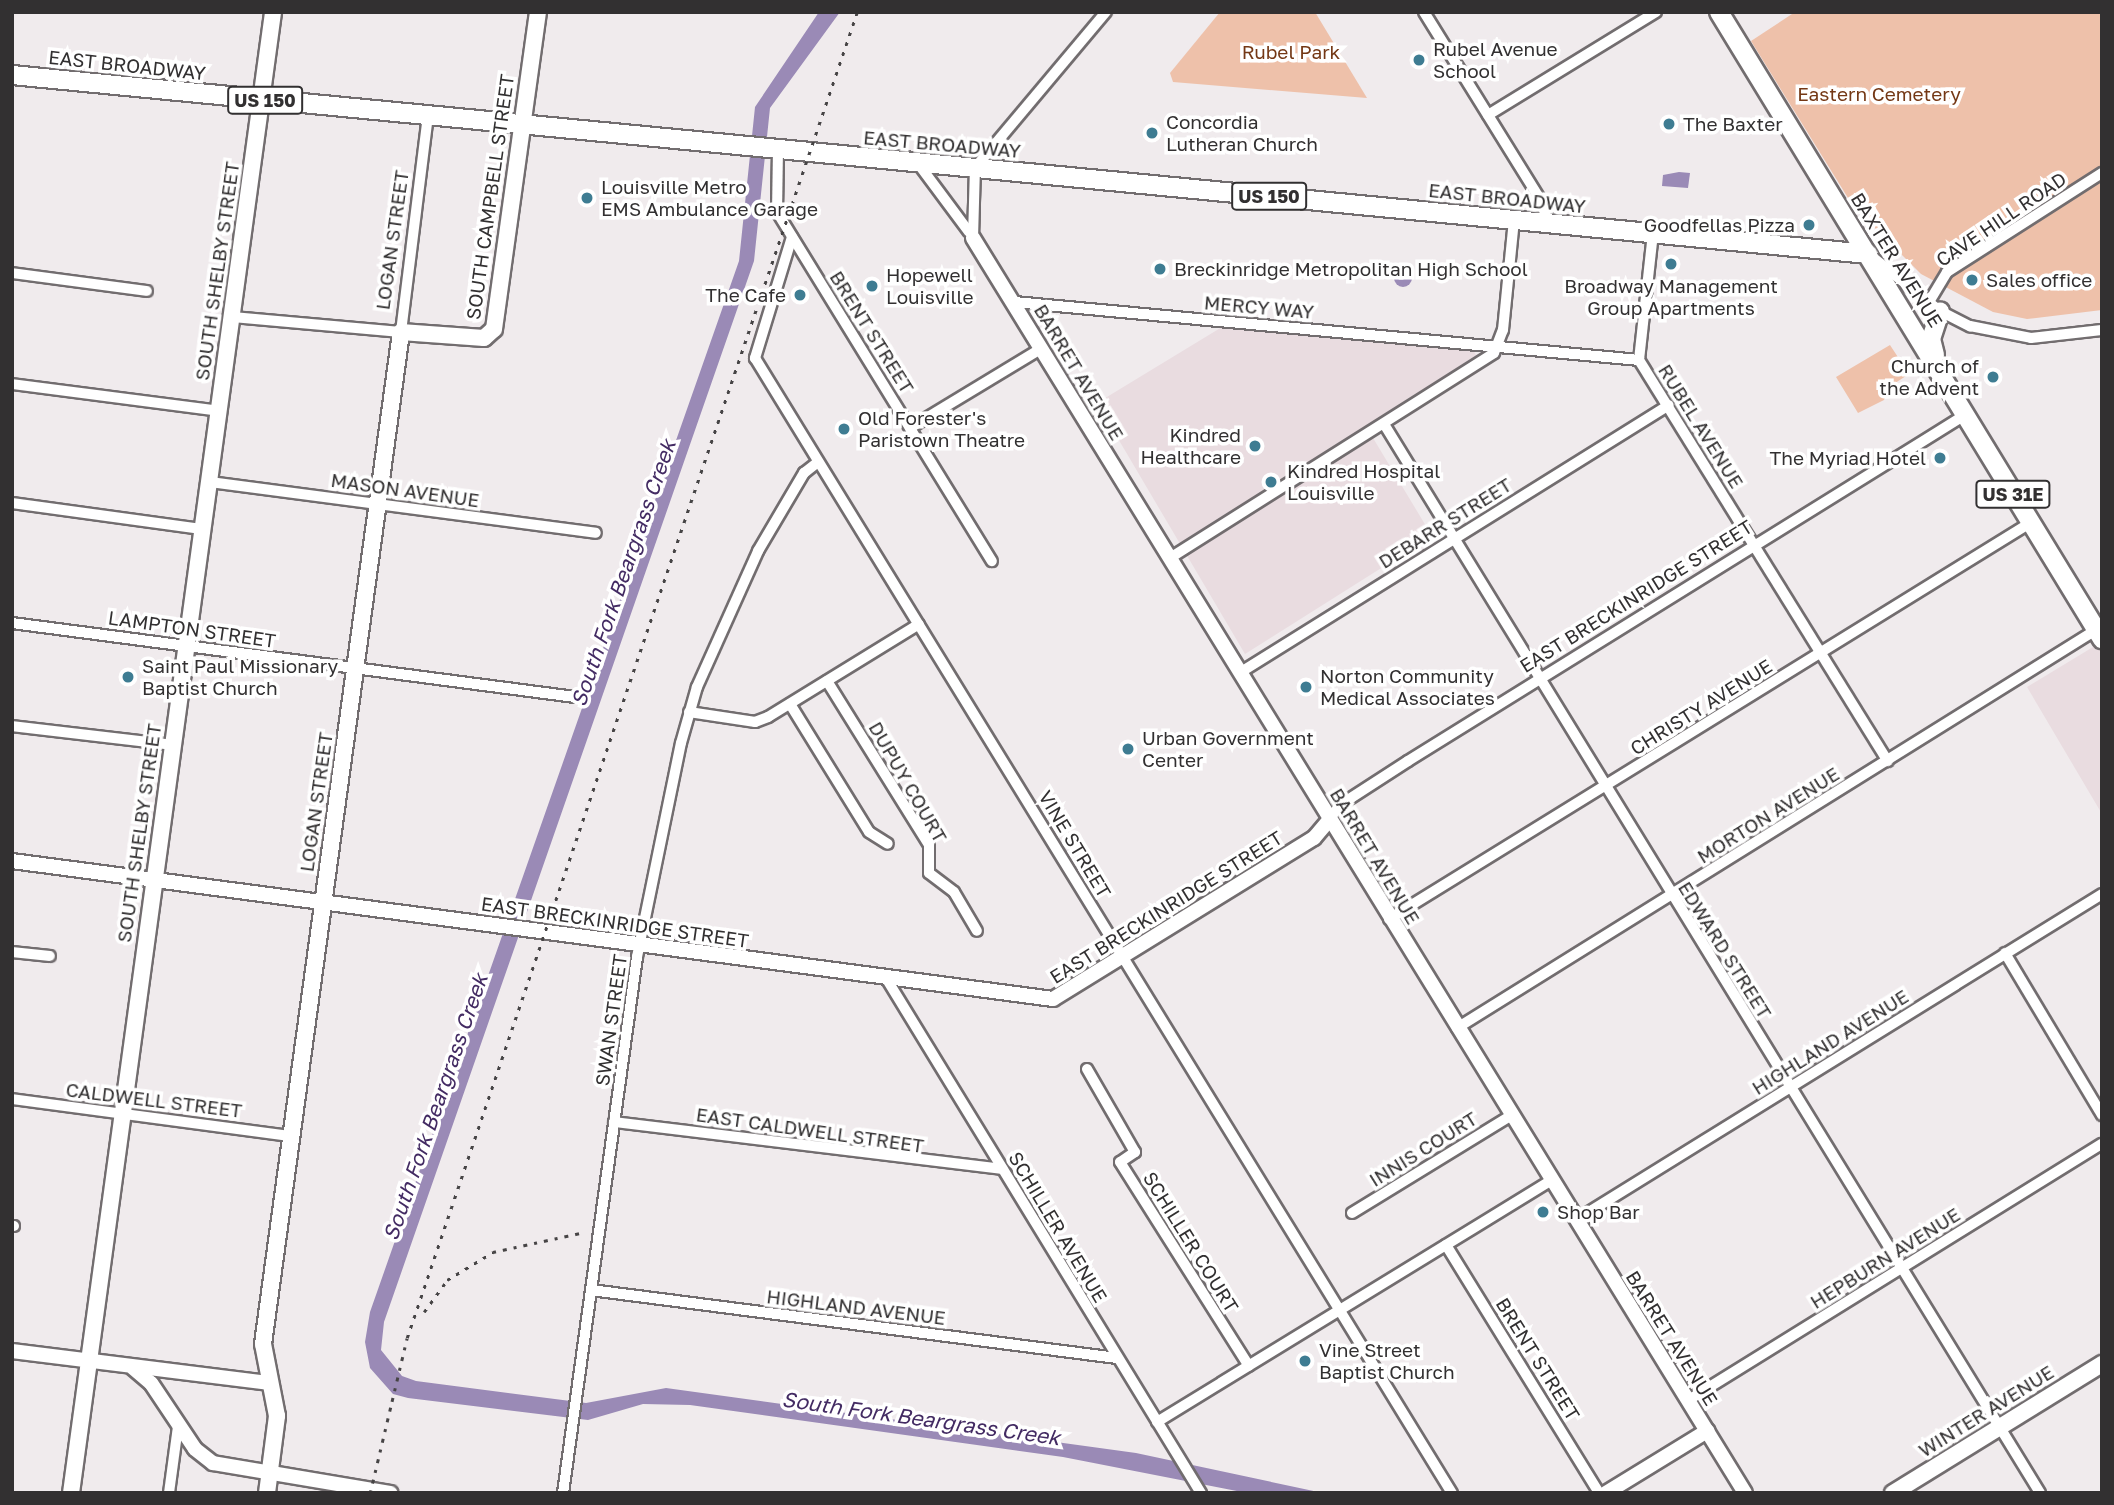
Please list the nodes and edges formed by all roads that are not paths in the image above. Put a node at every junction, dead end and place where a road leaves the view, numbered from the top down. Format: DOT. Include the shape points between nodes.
graph roads {
  1 [pos="273,12"];
  2 [pos="529,12"];
  3 [pos="537,12"];
  4 [pos="1106,12"];
  5 [pos="1424,12"];
  6 [pos="1656,12"];
  7 [pos="1719,12"];
  8 [pos="530,67"];
  9 [pos="12,75"];
  10 [pos="261,100"];
  11 [pos="428,116"];
  12 [pos="1488,116"];
  13 [pos="522,124"];
  14 [pos="773,149"];
  15 [pos="917,162"];
  16 [pos="975,168"];
  17 [pos="2102,173"];
  18 [pos="1514,219"];
  19 [pos="1548,223"];
  20 [pos="1653,233"];
  21 [pos="792,237"];
  22 [pos="973,237"];
  23 [pos="1868,254"];
  24 [pos="12,273"];
  25 [pos="147,291"];
  26 [pos="1014,302"];
  27 [pos="1934,307"];
  28 [pos="232,317"];
  29 [pos="2102,331"];
  30 [pos="401,332"];
  31 [pos="1500,346"];
  32 [pos="1042,348"];
  33 [pos="1639,360"];
  34 [pos="1938,365"];
  35 [pos="12,384"];
  36 [pos="1669,405"];
  37 [pos="219,411"];
  38 [pos="1965,415"];
  39 [pos="1384,424"];
  40 [pos="911,428"];
  41 [pos="818,462"];
  42 [pos="210,482"];
  43 [pos="12,503"];
  44 [pos="378,504"];
  45 [pos="2030,523"];
  46 [pos="203,529"];
  47 [pos="596,533"];
  48 [pos="1452,540"];
  49 [pos="1754,546"];
  50 [pos="1170,558"];
  51 [pos="992,561"];
  52 [pos="12,623"];
  53 [pos="919,624"];
  54 [pos="2099,634"];
  55 [pos="186,645"];
  56 [pos="1821,653"];
  57 [pos="355,668"];
  58 [pos="1241,672"];
  59 [pos="1538,680"];
  60 [pos="827,681"];
  61 [pos="575,697"];
  62 [pos="790,704"];
  63 [pos="689,712"];
  64 [pos="12,726"];
  65 [pos="173,745"];
  66 [pos="1888,761"];
  67 [pos="1605,787"];
  68 [pos="1329,820"];
  69 [pos="888,844"];
  70 [pos="12,861"];
  71 [pos="154,880"];
  72 [pos="2102,894"];
  73 [pos="1671,895"];
  74 [pos="323,900"];
  75 [pos="1389,919"];
  76 [pos="977,931"];
  77 [pos="640,945"];
  78 [pos="12,952"];
  79 [pos="2005,953"];
  80 [pos="50,957"];
  81 [pos="1124,957"];
  82 [pos="886,978"];
  83 [pos="1457,1028"];
  84 [pos="1087,1069"];
  85 [pos="1791,1087"];
  86 [pos="12,1100"];
  87 [pos="122,1114"];
  88 [pos="1512,1115"];
  89 [pos="2102,1115"];
  90 [pos="614,1122"];
  91 [pos="291,1136"];
  92 [pos="2102,1144"];
  93 [pos="1002,1169"];
  94 [pos="1552,1180"];
  95 [pos="1352,1213"];
  96 [pos="1576,1220"];
  97 [pos="1446,1245"];
  98 [pos="1904,1268"];
  99 [pos="592,1290"];
  100 [pos="1340,1310"];
  101 [pos="12,1351"];
  102 [pos="1117,1358"];
  103 [pos="88,1361"];
  104 [pos="2102,1364"];
  105 [pos="1249,1366"];
  106 [pos="133,1367"];
  107 [pos="268,1383"];
  108 [pos="1687,1401"];
  109 [pos="1157,1422"];
  110 [pos="178,1426"];
  111 [pos="1999,1426"];
  112 [pos="1707,1431"];
  113 [pos="268,1484"];
  114 [pos="71,1493"];
  115 [pos="169,1493"];
  116 [pos="390,1493"];
  117 [pos="563,1493"];
  118 [pos="1201,1493"];
  119 [pos="1452,1493"];
  120 [pos="1600,1493"];
  121 [pos="1606,1493"];
  122 [pos="1745,1493"];
  123 [pos="1893,1493"];
  124 [pos="2040,1493"];
  1 -- 10 [label="main road, SOUTH SHELBY STREET"];
  2 -- 8 [label="main road, SOUTH CAMPBELL STREET" via="523,56"];
  3 -- 8 [label="main road, SOUTH CAMPBELL STREET"];
  4 -- 16 [label="street"];
  5 -- 12 [label="street"];
  6 -- 12 [label="street"];
  7 -- 23 [label="main road, BAXTER AVENUE / US 31E"];
  8 -- 13 [label="main road, SOUTH CAMPBELL STREET"];
  9 -- 10 [label="main road, EAST BROADWAY / US 150"];
  10 -- 11 [label="main road, EAST BROADWAY / US 150"];
  10 -- 28 [label="main road, SOUTH SHELBY STREET"];
  11 -- 13 [label="main road, EAST BROADWAY / US 150"];
  11 -- 30 [label="street, LOGAN STREET"];
  12 -- 19 [label="street" via="1541,201"];
  13 -- 14 [label="main road, EAST BROADWAY / US 150"];
  13 -- 30 [label="main road, SOUTH CAMPBELL STREET" via="490,334 472,338"];
  14 -- 15 [label="main road, EAST BROADWAY / US 150"];
  14 -- 21 [label="street, BRENT STREET" via="774,206"];
  15 -- 16 [label="main road, EAST BROADWAY / US 150"];
  15 -- 22 [label="street, BARRET AVENUE"];
  16 -- 18 [label="main road, EAST BROADWAY / US 150"];
  16 -- 22 [label="street"];
  17 -- 27 [label="street, CAVE HILL ROAD" via="1947,272"];
  18 -- 19 [label="main road, EAST BROADWAY / US 150"];
  18 -- 31 [label="street"];
  19 -- 20 [label="main road, EAST BROADWAY / US 150"];
  20 -- 23 [label="main road, EAST BROADWAY / US 150"];
  20 -- 33 [label="street, RUBEL AVENUE"];
  21 -- 40 [label="street, BRENT STREET"];
  21 -- 41 [label="street, VINE STREET" via="754,353"];
  22 -- 26 [label="street, BARRET AVENUE"];
  23 -- 27 [label="street"];
  23 -- 34 [label="main road, BAXTER AVENUE / US 31E"];
  24 -- 25 [label="street"];
  26 -- 31 [label="street, MERCY WAY"];
  26 -- 32 [label="street, BARRET AVENUE"];
  27 -- 29 [label="street" via="2016,337"];
  27 -- 34 [label="main road" via="1931,339"];
  28 -- 30 [label="street"];
  28 -- 37 [label="main road, SOUTH SHELBY STREET"];
  30 -- 44 [label="main road, LOGAN STREET"];
  31 -- 33 [label="street, MERCY WAY"];
  31 -- 39 [label="street"];
  32 -- 40 [label="street"];
  32 -- 50 [label="street, BARRET AVENUE"];
  33 -- 36 [label="street, RUBEL AVENUE"];
  34 -- 38 [label="main road, BAXTER AVENUE / US 31E"];
  35 -- 37 [label="street"];
  36 -- 48 [label="street, DEBARR STREET"];
  36 -- 49 [label="street, RUBEL AVENUE"];
  37 -- 42 [label="main road, SOUTH SHELBY STREET"];
  38 -- 45 [label="main road, BAXTER AVENUE / US 31E"];
  38 -- 49 [label="street, EAST BRECKINRIDGE STREET"];
  39 -- 48 [label="street, EDWARD STREET"];
  39 -- 50 [label="street"];
  40 -- 51 [label="street, BRENT STREET"];
  41 -- 53 [label="street, VINE STREET"];
  41 -- 63 [label="street, SWAN STREET" via="804,473 758,551"];
  42 -- 44 [label="street, MASON AVENUE"];
  42 -- 46 [label="main road, SOUTH SHELBY STREET"];
  43 -- 46 [label="street"];
  44 -- 47 [label="street, MASON AVENUE"];
  44 -- 57 [label="main road, LOGAN STREET"];
  45 -- 54 [label="main road, BAXTER AVENUE / US 31E"];
  45 -- 56 [label="street, CHRISTY AVENUE"];
  46 -- 55 [label="main road, SOUTH SHELBY STREET"];
  48 -- 58 [label="street, DEBARR STREET"];
  48 -- 59 [label="street, EDWARD STREET"];
  49 -- 56 [label="street, RUBEL AVENUE"];
  49 -- 59 [label="street, EAST BRECKINRIDGE STREET"];
  50 -- 58 [label="street, BARRET AVENUE"];
  52 -- 55 [label="street, LAMPTON STREET"];
  53 -- 60 [label="street"];
  53 -- 81 [label="street, VINE STREET"];
  54 -- 66 [label="street, MORTON AVENUE"];
  55 -- 57 [label="street, LAMPTON STREET"];
  55 -- 65 [label="main road, SOUTH SHELBY STREET"];
  56 -- 66 [label="street, RUBEL AVENUE"];
  56 -- 67 [label="street, CHRISTY AVENUE"];
  57 -- 61 [label="street, LAMPTON STREET"];
  57 -- 74 [label="main road, LOGAN STREET"];
  58 -- 68 [label="street, BARRET AVENUE"];
  59 -- 67 [label="street, EDWARD STREET"];
  59 -- 68 [label="street, EAST BRECKINRIDGE STREET" via="1340,805"];
  60 -- 62 [label="street"];
  60 -- 76 [label="street, DUPUY COURT" via="929,845 929,873 954,892"];
  62 -- 63 [label="street" via="755,722"];
  62 -- 69 [label="street" via="869,832"];
  63 -- 77 [label="street, SWAN STREET"];
  64 -- 65 [label="street"];
  65 -- 71 [label="main road, SOUTH SHELBY STREET"];
  66 -- 73 [label="street, MORTON AVENUE"];
  67 -- 73 [label="street, EDWARD STREET"];
  67 -- 75 [label="street, CHRISTY AVENUE"];
  68 -- 75 [label="street, BARRET AVENUE"];
  68 -- 81 [label="street, EAST BRECKINRIDGE STREET" via="1314,838"];
  70 -- 71 [label="street, EAST BRECKINRIDGE STREET"];
  71 -- 74 [label="street, EAST BRECKINRIDGE STREET"];
  71 -- 87 [label="main road, SOUTH SHELBY STREET"];
  72 -- 79 [label="street, HIGHLAND AVENUE"];
  73 -- 83 [label="street, MORTON AVENUE"];
  73 -- 85 [label="street, EDWARD STREET"];
  74 -- 77 [label="street, EAST BRECKINRIDGE STREET"];
  74 -- 91 [label="main road, LOGAN STREET"];
  75 -- 83 [label="street, BARRET AVENUE"];
  77 -- 82 [label="street, EAST BRECKINRIDGE STREET"];
  77 -- 90 [label="street, SWAN STREET"];
  78 -- 80 [label="street"];
  79 -- 85 [label="street, HIGHLAND AVENUE"];
  79 -- 89 [label="street"];
  81 -- 82 [label="street, EAST BRECKINRIDGE STREET" via="1053,999"];
  81 -- 100 [label="street, VINE STREET"];
  82 -- 93 [label="street, SCHILLER AVENUE"];
  83 -- 88 [label="street, BARRET AVENUE"];
  84 -- 105 [label="street, SCHILLER COURT" via="1135,1152 1120,1162"];
  85 -- 96 [label="street, HIGHLAND AVENUE"];
  85 -- 98 [label="street, EDWARD STREET"];
  86 -- 87 [label="street, CALDWELL STREET"];
  87 -- 91 [label="street, CALDWELL STREET"];
  87 -- 103 [label="main road, SOUTH SHELBY STREET"];
  88 -- 94 [label="street, BARRET AVENUE"];
  88 -- 95 [label="street, INNIS COURT"];
  90 -- 93 [label="street, EAST CALDWELL STREET"];
  90 -- 99 [label="street, SWAN STREET"];
  91 -- 107 [label="main road, LOGAN STREET" via="263,1344"];
  92 -- 98 [label="street, HEPBURN AVENUE"];
  93 -- 102 [label="street, SCHILLER AVENUE"];
  94 -- 96 [label="street, BARRET AVENUE"];
  94 -- 97 [label="street"];
  96 -- 108 [label="street, BARRET AVENUE"];
  97 -- 100 [label="street"];
  97 -- 120 [label="street, BRENT STREET"];
  98 -- 108 [label="street, HEPBURN AVENUE"];
  98 -- 111 [label="street, EDWARD STREET"];
  99 -- 102 [label="street, HIGHLAND AVENUE"];
  99 -- 117 [label="street, SWAN STREET"];
  100 -- 105 [label="street"];
  100 -- 119 [label="street, VINE STREET"];
  101 -- 103 [label="street"];
  102 -- 109 [label="street, SCHILLER AVENUE"];
  103 -- 106 [label="street"];
  103 -- 114 [label="main road, SOUTH SHELBY STREET"];
  104 -- 111 [label="main road, WINTER AVENUE"];
  105 -- 109 [label="street"];
  106 -- 107 [label="street"];
  106 -- 110 [label="street" via="151,1383"];
  107 -- 113 [label="main road, LOGAN STREET" via="277,1416"];
  108 -- 112 [label="street, BARRET AVENUE"];
  109 -- 118 [label="street, SCHILLER AVENUE"];
  110 -- 113 [label="street" via="213,1464"];
  110 -- 115 [label="street"];
  111 -- 123 [label="main road, WINTER AVENUE"];
  111 -- 124 [label="street, EDWARD STREET"];
  112 -- 121 [label="street"];
  112 -- 122 [label="street, BARRET AVENUE"];
  113 -- 116 [label="street"];
}
